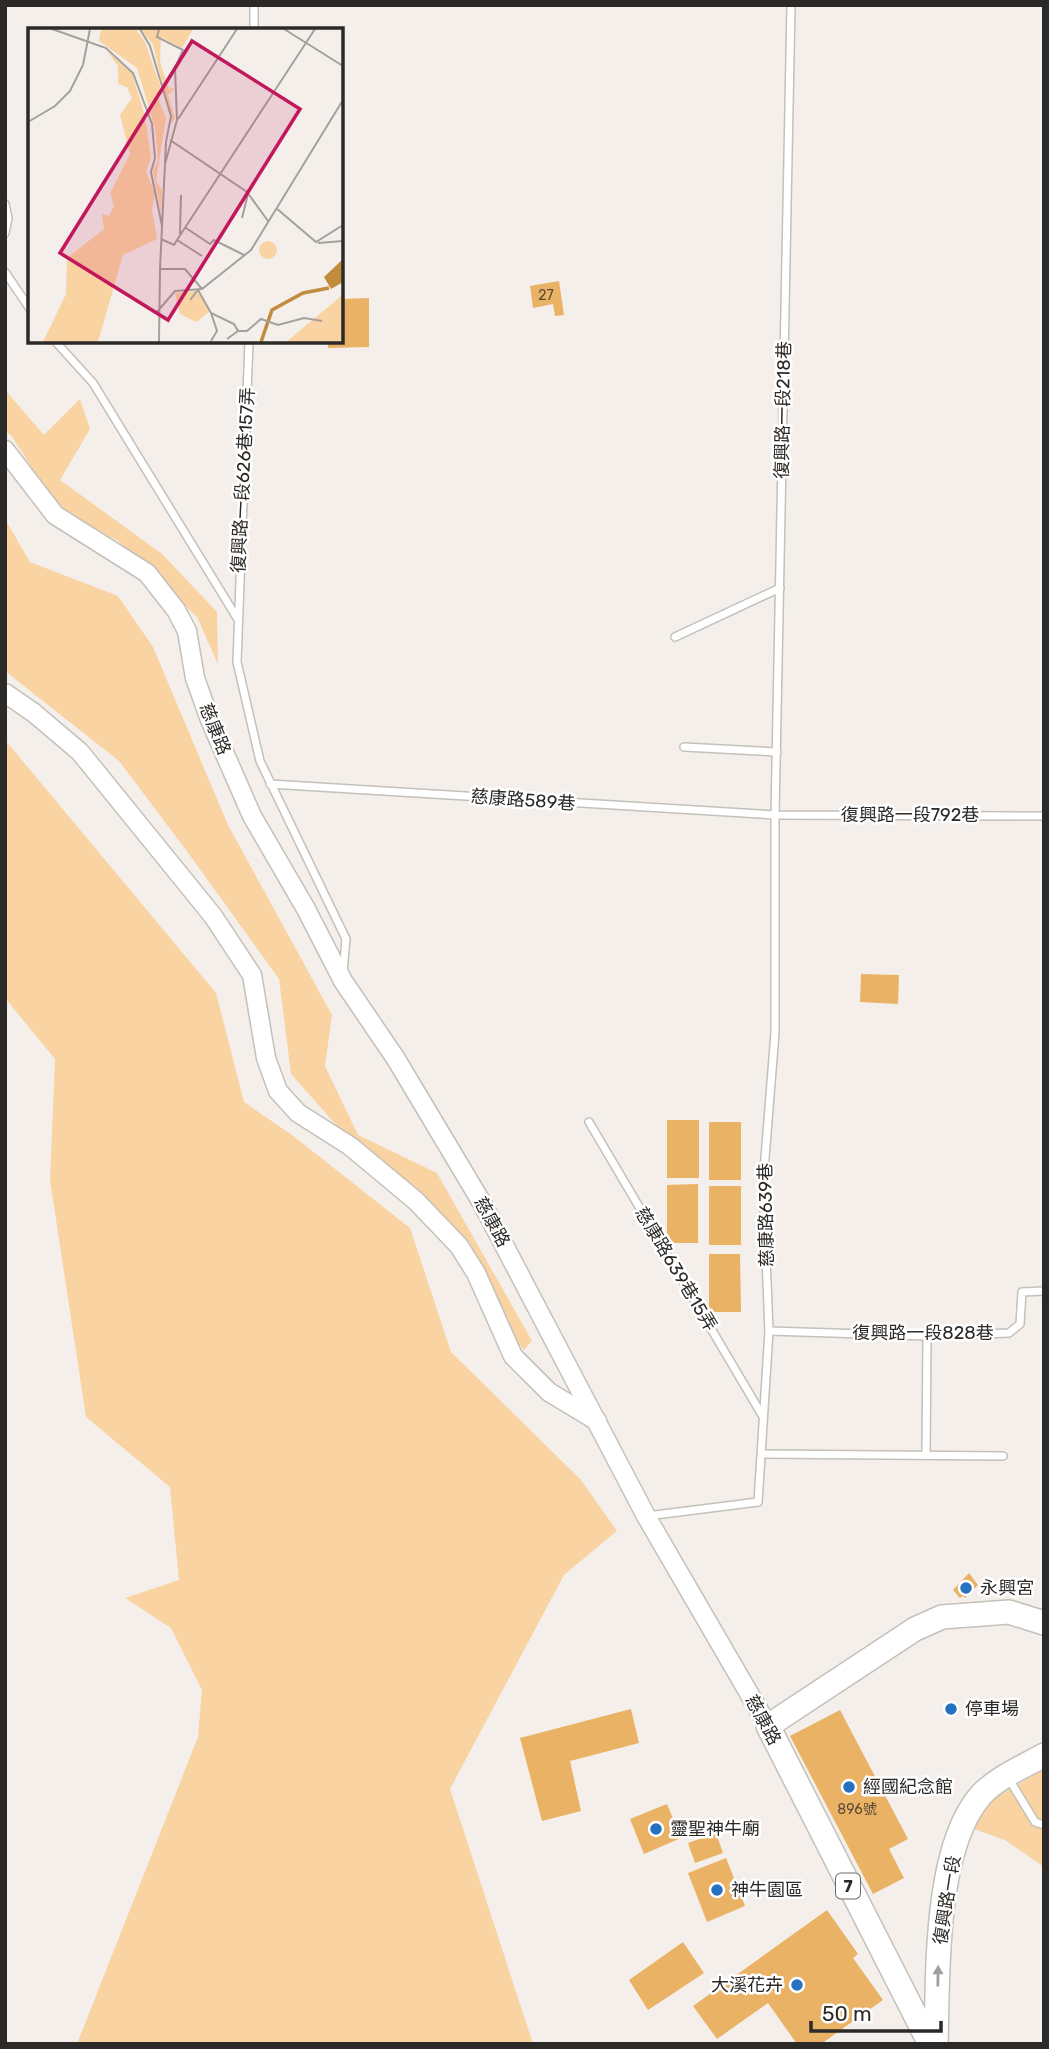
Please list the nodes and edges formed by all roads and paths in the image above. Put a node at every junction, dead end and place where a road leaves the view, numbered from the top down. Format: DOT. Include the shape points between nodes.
graph roads {
  1 [pos="254,5"];
  2 [pos="791,5"];
  3 [pos="254,28"];
  4 [pos="5,204"];
  5 [pos="5,233"];
  6 [pos="5,272"];
  7 [pos="28,306"];
  8 [pos="57,343"];
  9 [pos="249,343"];
  10 [pos="5,450"];
  11 [pos="780,588"];
  12 [pos="237,619"];
  13 [pos="675,637"];
  14 [pos="5,693"];
  15 [pos="684,747"];
  16 [pos="776,752"];
  17 [pos="270,784"];
  18 [pos="775,815"];
  19 [pos="1044,816"];
  20 [pos="343,981"];
  21 [pos="589,1122"];
  22 [pos="1044,1291"];
  23 [pos="769,1331"];
  24 [pos="927,1336"];
  25 [pos="762,1416"];
  26 [pos="597,1421"];
  27 [pos="763,1454"];
  28 [pos="926,1454"];
  29 [pos="1003,1456"];
  30 [pos="646,1516"];
  31 [pos="1044,1623"];
  32 [pos="768,1727"];
  33 [pos="1044,1755"];
  34 [pos="1006,1776"];
  35 [pos="1044,1825"];
  36 [pos="930,2044"];
  37 [pos="936,2044"];
  1 -- 3 [label="lane"];
  2 -- 11 [label="lane, 復興路一段218巷"];
  4 -- 5 [label="lane"];
  6 -- 7 [label="lane"];
  8 -- 12 [label="lane" via="93,383"];
  9 -- 12 [label="lane, 復興路一段626巷157弄"];
  10 -- 20 [label="street, 慈康路" via="55,515 147,573 176,610 187,631 195,678 210,720 252,816"];
  11 -- 13 [label="lane"];
  11 -- 16 [label="lane, 復興路一段218巷"];
  12 -- 17 [label="lane" via="237,662 260,761"];
  14 -- 26 [label="street" via="80,752 213,916 252,975 266,1058 278,1091 298,1113 350,1146 416,1201 459,1246 477,1273 513,1356 548,1392"];
  15 -- 16 [label="lane"];
  16 -- 18 [label="lane, 復興路一段218巷"];
  17 -- 18 [label="lane, 慈康路589巷"];
  17 -- 20 [label="lane" via="346,939"];
  18 -- 19 [label="lane, 復興路一段792巷"];
  18 -- 23 [label="lane, 慈康路639巷" via="775,1033 763,1183"];
  20 -- 26 [label="street, 慈康路" via="396,1059 482,1203"];
  21 -- 25 [label="lane, 慈康路639巷15弄"];
  22 -- 24 [label="lane, 復興路一段828巷" via="1022,1292 1020,1324 1009,1333"];
  23 -- 24 [label="lane, 復興路一段828巷"];
  23 -- 25 [label="lane, 慈康路639巷"];
  24 -- 28 [label="lane"];
  25 -- 27 [label="lane, 慈康路639巷"];
  26 -- 30 [label="street, 慈康路"];
  27 -- 28 [label="lane"];
  27 -- 30 [label="lane, 慈康路639巷" via="758,1502"];
  28 -- 29 [label="lane"];
  30 -- 32 [label="street, 慈康路"];
  31 -- 32 [label="main road" via="1009,1612 942,1617 915,1629"];
  32 -- 36 [label="main road, 慈康路 / 7"];
  33 -- 34 [label="main road, 復興路一段"];
  34 -- 35 [label="lane" via="1035,1822"];
  37 -- 34 [label="main road, 復興路一段, one-way" via="938,1955 947,1878 965,1818 981,1795"];
}
